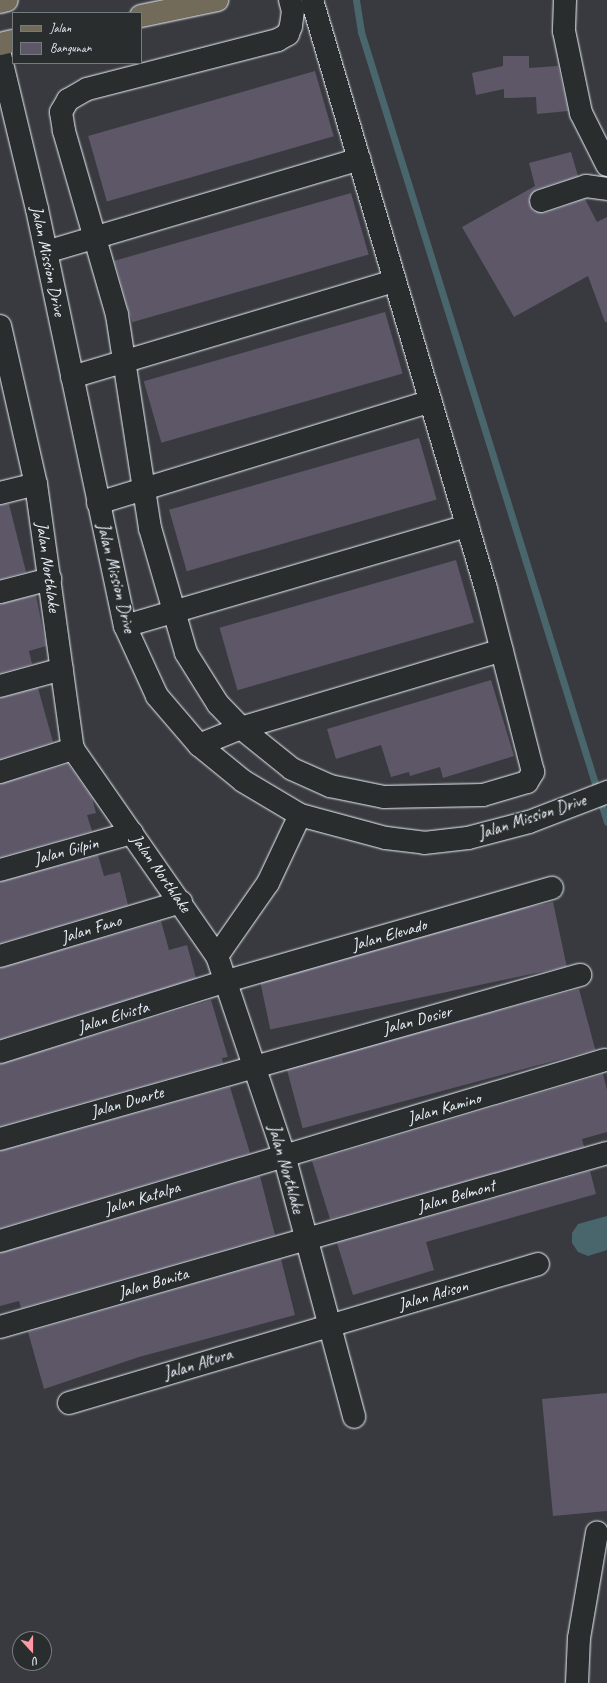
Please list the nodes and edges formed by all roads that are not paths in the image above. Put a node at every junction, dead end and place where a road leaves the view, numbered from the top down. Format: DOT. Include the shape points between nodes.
graph roads {
  1 [pos="7,0"];
  2 [pos="217,0"];
  3 [pos="290,0"];
  4 [pos="312,0"];
  5 [pos="565,0"];
  6 [pos="0,2"];
  7 [pos="142,16"];
  8 [pos="12,41"];
  9 [pos="0,44"];
  10 [pos="0,55"];
  11 [pos="359,159"];
  12 [pos="607,165"];
  13 [pos="607,189"];
  14 [pos="542,201"];
  15 [pos="94,238"];
  16 [pos="46,252"];
  17 [pos="395,281"];
  18 [pos="0,326"];
  19 [pos="124,361"];
  20 [pos="72,377"];
  21 [pos="7,385"];
  22 [pos="431,401"];
  23 [pos="36,484"];
  24 [pos="144,489"];
  25 [pos="0,493"];
  26 [pos="98,503"];
  27 [pos="468,526"];
  28 [pos="50,579"];
  29 [pos="0,592"];
  30 [pos="173,613"];
  31 [pos="125,626"];
  32 [pos="502,650"];
  33 [pos="62,669"];
  34 [pos="0,686"];
  35 [pos="241,728"];
  36 [pos="199,745"];
  37 [pos="73,750"];
  38 [pos="0,772"];
  39 [pos="607,792"];
  40 [pos="300,815"];
  41 [pos="132,833"];
  42 [pos="0,870"];
  43 [pos="552,888"];
  44 [pos="182,902"];
  45 [pos="0,956"];
  46 [pos="217,956"];
  47 [pos="580,975"];
  48 [pos="226,982"];
  49 [pos="0,1052"];
  50 [pos="605,1060"];
  51 [pos="254,1066"];
  52 [pos="0,1139"];
  53 [pos="607,1154"];
  54 [pos="284,1155"];
  55 [pos="305,1238"];
  56 [pos="0,1241"];
  57 [pos="538,1264"];
  58 [pos="328,1325"];
  59 [pos="0,1327"];
  60 [pos="69,1403"];
  61 [pos="354,1417"];
  62 [pos="596,1532"];
  63 [pos="577,1683"];
  1 -- 6 [label="main road"];
  2 -- 7 [label="main road"];
  3 -- 15 [label="street" via="293,11 291,26 288,34 278,40 138,74 87,89 68,100 62,112 64,131"];
  4 -- 11 [label="street"];
  5 -- 12 [label="street" via="564,31 581,113"];
  8 -- 9 [label="main road"];
  10 -- 16 [label="street, Jalan Mission Drive"];
  11 -- 15 [label="street"];
  11 -- 17 [label="street"];
  13 -- 14 [label="street" via="586,186"];
  15 -- 16 [label="street"];
  15 -- 19 [label="street" via="117,315"];
  16 -- 20 [label="street, Jalan Mission Drive"];
  17 -- 19 [label="street"];
  17 -- 22 [label="street"];
  18 -- 21 [label="street, Jalan Northlake"];
  19 -- 20 [label="street"];
  19 -- 24 [label="street"];
  20 -- 26 [label="street, Jalan Mission Drive"];
  21 -- 23 [label="street, Jalan Northlake"];
  22 -- 24 [label="street"];
  22 -- 27 [label="street"];
  23 -- 25 [label="street"];
  23 -- 28 [label="street, Jalan Northlake"];
  24 -- 26 [label="street"];
  24 -- 30 [label="street" via="150,528"];
  26 -- 31 [label="street, Jalan Mission Drive"];
  27 -- 30 [label="street"];
  27 -- 32 [label="street"];
  28 -- 29 [label="street"];
  28 -- 33 [label="street, Jalan Northlake"];
  30 -- 31 [label="street"];
  30 -- 35 [label="street" via="186,653 218,704"];
  31 -- 36 [label="street, Jalan Mission Drive" via="157,696"];
  32 -- 35 [label="street"];
  32 -- 35 [label="street" via="533,772 527,782 504,790 483,795 384,797 330,786 292,769"];
  33 -- 34 [label="street"];
  33 -- 37 [label="street, Jalan Northlake"];
  35 -- 36 [label="street"];
  36 -- 40 [label="street, Jalan Mission Drive" via="243,781"];
  37 -- 38 [label="street"];
  37 -- 41 [label="street, Jalan Northlake"];
  39 -- 40 [label="street, Jalan Mission Drive" via="529,822 468,838 424,843 386,838"];
  40 -- 46 [label="street" via="268,883"];
  41 -- 42 [label="street, Jalan Gilpin"];
  41 -- 44 [label="street, Jalan Northlake"];
  43 -- 48 [label="street, Jalan Elevado"];
  44 -- 45 [label="street, Jalan Fano"];
  44 -- 46 [label="street, Jalan Northlake"];
  46 -- 48 [label="street, Jalan Northlake"];
  47 -- 51 [label="street, Jalan Dosier"];
  48 -- 49 [label="street, Jalan Elvista"];
  48 -- 51 [label="street, Jalan Northlake"];
  50 -- 54 [label="street, Jalan Kamino"];
  51 -- 52 [label="street, Jalan Duarte"];
  51 -- 54 [label="street, Jalan Northlake"];
  53 -- 55 [label="street, Jalan Belmont"];
  54 -- 55 [label="street, Jalan Northlake"];
  54 -- 56 [label="street, Jalan Katalpa"];
  55 -- 58 [label="street, Jalan Northlake"];
  55 -- 59 [label="street, Jalan Bonita"];
  57 -- 58 [label="street, Jalan Adison"];
  58 -- 60 [label="street, Jalan Altura"];
  58 -- 61 [label="street, Jalan Northlake"];
  62 -- 63 [label="street" via="579,1638"];
}
